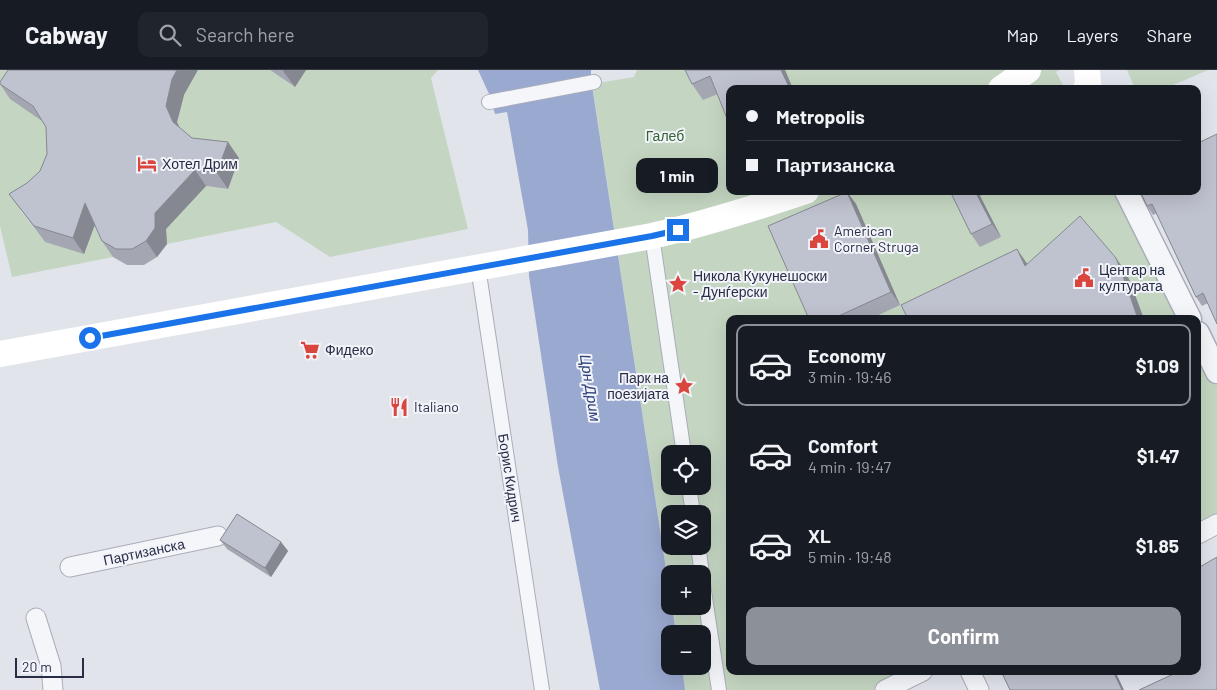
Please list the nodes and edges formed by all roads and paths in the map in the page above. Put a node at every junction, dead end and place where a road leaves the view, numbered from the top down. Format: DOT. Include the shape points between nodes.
graph roads {
  1 [pos="1029,70"];
  2 [pos="1087,70"];
  3 [pos="594,82"];
  4 [pos="1007,85"];
  5 [pos="1029,85"];
  6 [pos="1087,85"];
  7 [pos="489,102"];
  8 [pos="794,195"];
  9 [pos="1128,195"];
  10 [pos="652,236"];
  11 [pos="487,265"];
  12 [pos="1188,315"];
  13 [pos="1201,339"];
  14 [pos="0,354"];
  15 [pos="1217,372"];
  16 [pos="683,445"];
  17 [pos="1217,524"];
  18 [pos="1201,532"];
  19 [pos="218,536"];
  20 [pos="70,567"];
  21 [pos="708,615"];
  22 [pos="36,618"];
  23 [pos="915,675"];
  24 [pos="972,675"];
  25 [pos="53,690"];
  26 [pos="542,690"];
  27 [pos="719,690"];
  28 [pos="884,690"];
  29 [pos="979,690"];
  1 -- 4 [label="main road"];
  1 -- 5 [label="main road"];
  2 -- 6 [label="main road"];
  3 -- 7 [label="street"];
  8 -- 10 [label="main road"];
  9 -- 12 [label="street"];
  10 -- 11 [label="main road"];
  10 -- 16 [label="street"];
  11 -- 14 [label="main road"];
  11 -- 26 [label="street, Борис Кидрич"];
  13 -- 15 [label="street"];
  17 -- 18 [label="street"];
  19 -- 20 [label="street, Партизанска"];
  21 -- 27 [label="street"];
  22 -- 25 [label="street" via="51,666"];
  23 -- 28 [label="street"];
  24 -- 29 [label="street"];
}
